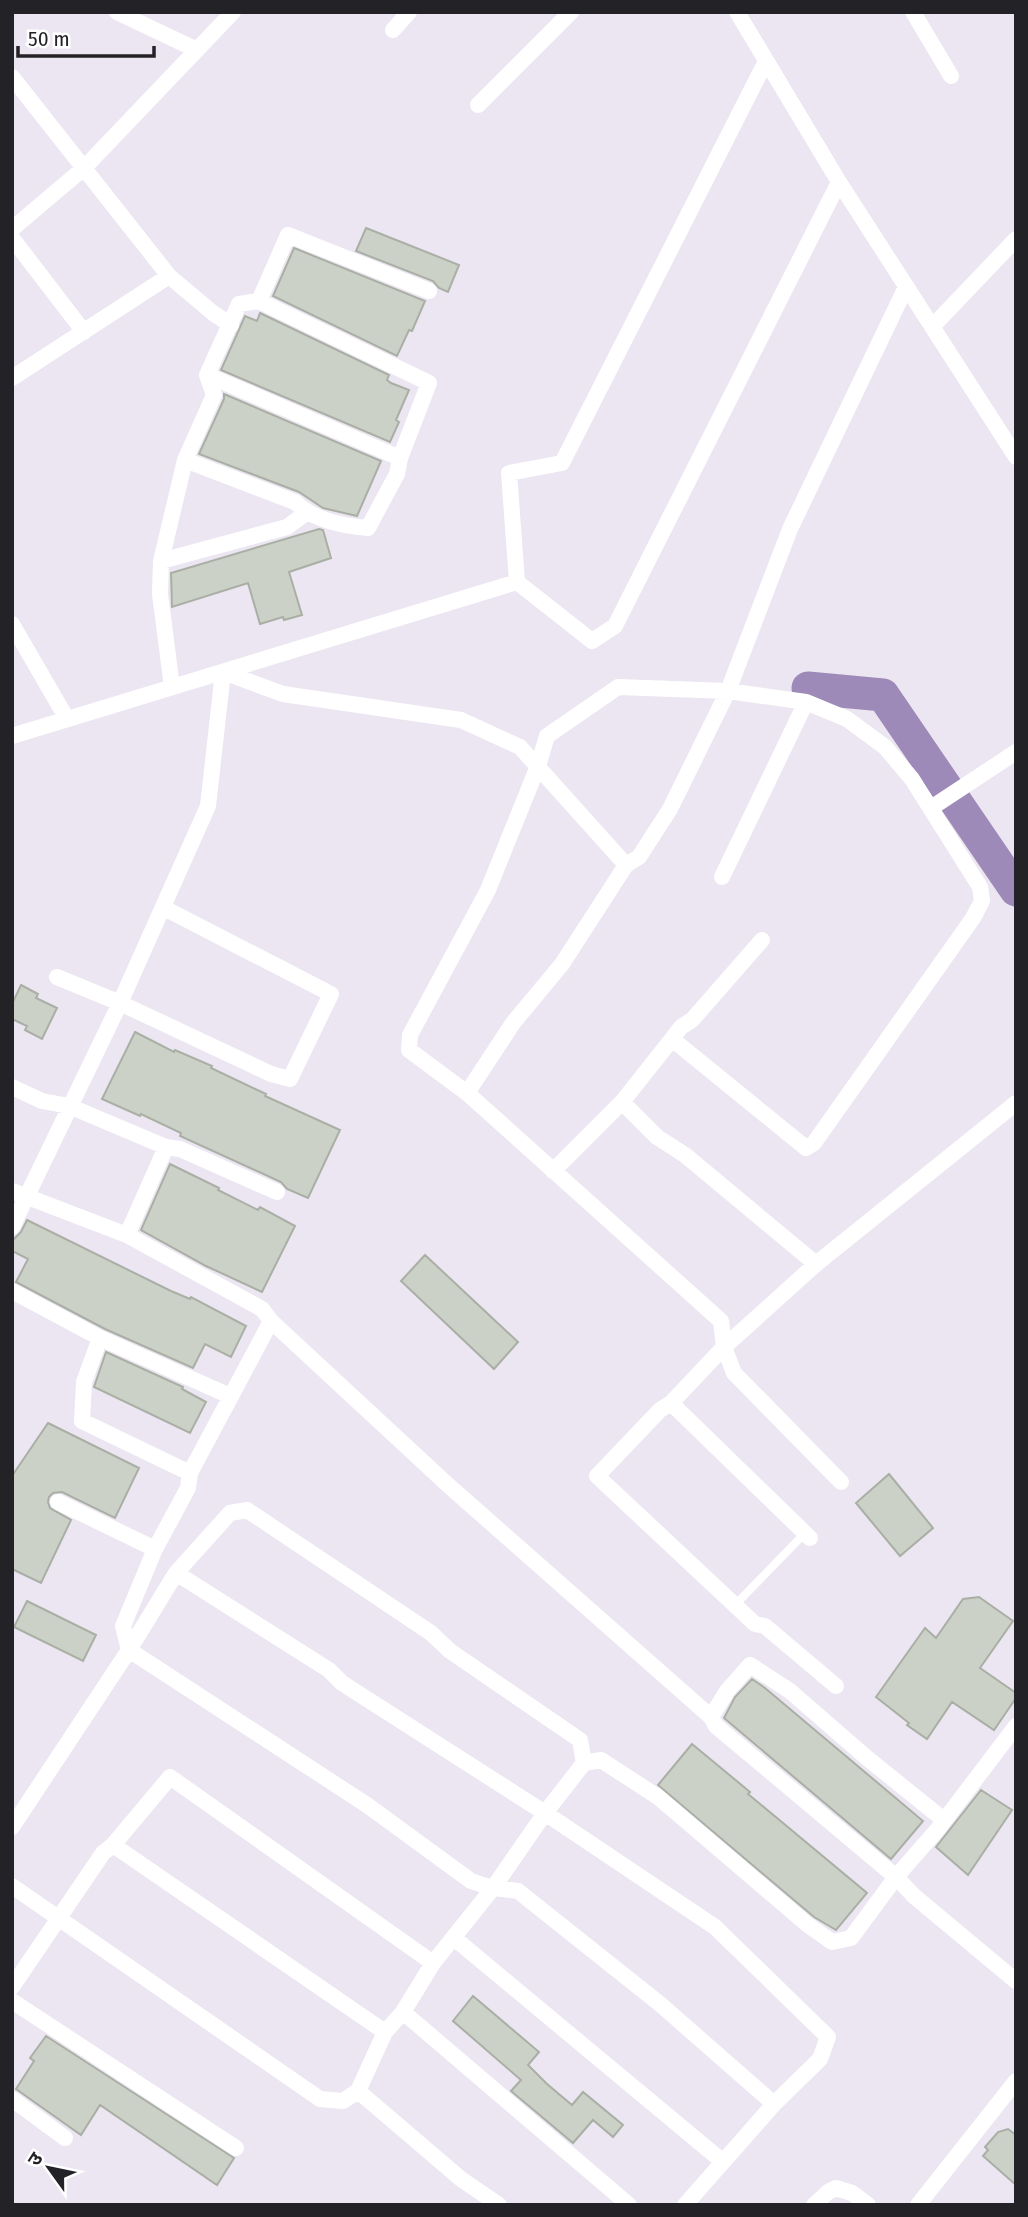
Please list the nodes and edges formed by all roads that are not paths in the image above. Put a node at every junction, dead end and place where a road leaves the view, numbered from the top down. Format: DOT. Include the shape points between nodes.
graph roads {
  1 [pos="117,12"];
  2 [pos="233,12"];
  3 [pos="409,12"];
  4 [pos="571,12"];
  5 [pos="737,12"];
  6 [pos="913,12"];
  7 [pos="393,30"];
  8 [pos="197,50"];
  9 [pos="766,61"];
  10 [pos="951,76"];
  11 [pos="12,77"];
  12 [pos="478,105"];
  13 [pos="84,168"];
  14 [pos="839,182"];
  15 [pos="12,229"];
  16 [pos="12,238"];
  17 [pos="1016,239"];
  18 [pos="169,276"];
  19 [pos="906,287"];
  20 [pos="429,291"];
  21 [pos="259,301"];
  22 [pos="231,325"];
  23 [pos="932,327"];
  24 [pos="84,332"];
  25 [pos="207,375"];
  26 [pos="12,378"];
  27 [pos="1016,457"];
  28 [pos="400,458"];
  29 [pos="185,460"];
  30 [pos="306,513"];
  31 [pos="161,561"];
  32 [pos="517,582"];
  33 [pos="12,624"];
  34 [pos="223,672"];
  35 [pos="172,687"];
  36 [pos="728,691"];
  37 [pos="806,702"];
  38 [pos="67,719"];
  39 [pos="12,736"];
  40 [pos="1016,752"];
  41 [pos="538,766"];
  42 [pos="931,808"];
  43 [pos="626,865"];
  44 [pos="722,877"];
  45 [pos="164,908"];
  46 [pos="762,940"];
  47 [pos="57,977"];
  48 [pos="120,1003"];
  49 [pos="672,1039"];
  50 [pos="12,1087"];
  51 [pos="467,1093"];
  52 [pos="622,1102"];
  53 [pos="1016,1103"];
  54 [pos="69,1106"];
  55 [pos="166,1147"];
  56 [pos="553,1171"];
  57 [pos="277,1192"];
  58 [pos="19,1194"];
  59 [pos="12,1227"];
  60 [pos="127,1235"];
  61 [pos="816,1264"];
  62 [pos="12,1292"];
  63 [pos="271,1321"];
  64 [pos="100,1339"];
  65 [pos="724,1347"];
  66 [pos="230,1396"];
  67 [pos="671,1403"];
  68 [pos="190,1473"];
  69 [pos="841,1482"];
  70 [pos="58,1502"];
  71 [pos="807,1536"];
  72 [pos="155,1549"];
  73 [pos="176,1573"];
  74 [pos="735,1605"];
  75 [pos="129,1650"];
  76 [pos="836,1686"];
  77 [pos="711,1717"];
  78 [pos="1016,1726"];
  79 [pos="584,1763"];
  80 [pos="545,1813"];
  81 [pos="944,1820"];
  82 [pos="12,1827"];
  83 [pos="113,1845"];
  84 [pos="896,1877"];
  85 [pos="12,1886"];
  86 [pos="493,1888"];
  87 [pos="58,1919"];
  88 [pos="454,1938"];
  89 [pos="433,1963"];
  90 [pos="1016,1982"];
  91 [pos="12,1987"];
  92 [pos="12,2001"];
  93 [pos="403,2012"];
  94 [pos="385,2032"];
  95 [pos="1016,2081"];
  96 [pos="358,2091"];
  97 [pos="12,2099"];
  98 [pos="774,2105"];
  99 [pos="65,2138"];
  100 [pos="236,2148"];
  101 [pos="722,2161"];
  102 [pos="499,2205"];
  103 [pos="629,2205"];
  104 [pos="685,2205"];
  105 [pos="814,2205"];
  106 [pos="868,2205"];
  107 [pos="918,2205"];
  1 -- 8 [label="street"];
  2 -- 8 [label="street"];
  3 -- 7 [label="street"];
  4 -- 12 [label="street"];
  5 -- 9 [label="street"];
  6 -- 10 [label="street"];
  8 -- 13 [label="street"];
  9 -- 14 [label="street"];
  9 -- 32 [label="street" via="562,463 509,473"];
  11 -- 13 [label="street"];
  13 -- 15 [label="street"];
  13 -- 18 [label="street"];
  14 -- 19 [label="street"];
  14 -- 32 [label="street" via="615,626 592,641"];
  16 -- 24 [label="street"];
  17 -- 23 [label="street"];
  18 -- 22 [label="street"];
  18 -- 24 [label="street"];
  19 -- 23 [label="street"];
  19 -- 36 [label="street" via="790,529"];
  20 -- 21 [label="street" via="288,235"];
  21 -- 22 [label="street" via="239,304"];
  21 -- 28 [label="street" via="429,383"];
  22 -- 25 [label="street"];
  23 -- 27 [label="street"];
  24 -- 26 [label="street"];
  25 -- 28 [label="street"];
  25 -- 29 [label="street" via="214,395"];
  28 -- 30 [label="street" via="397,474 368,528"];
  29 -- 30 [label="street" via="295,502"];
  29 -- 31 [label="street"];
  30 -- 31 [label="street" via="287,527"];
  31 -- 35 [label="street" via="160,594"];
  32 -- 34 [label="street"];
  33 -- 38 [label="street"];
  34 -- 35 [label="street"];
  34 -- 41 [label="street" via="283,694 461,720 520,747"];
  34 -- 45 [label="street" via="208,806"];
  35 -- 38 [label="street"];
  36 -- 37 [label="street"];
  36 -- 41 [label="street" via="618,687 547,736"];
  36 -- 43 [label="street" via="670,808 639,857"];
  37 -- 42 [label="street" via="847,719 884,747"];
  37 -- 44 [label="street"];
  38 -- 39 [label="street"];
  40 -- 42 [label="street"];
  41 -- 43 [label="street"];
  41 -- 51 [label="street" via="488,890 410,1035 409,1050"];
  42 -- 49 [label="street" via="980,887 982,901 814,1143 806,1148 800,1144"];
  43 -- 51 [label="street" via="562,964 513,1023"];
  45 -- 48 [label="street"];
  45 -- 48 [label="street" via="331,994 290,1079"];
  46 -- 49 [label="street"];
  47 -- 48 [label="street"];
  48 -- 54 [label="street"];
  49 -- 52 [label="street"];
  50 -- 54 [label="street" via="42,1101"];
  51 -- 56 [label="street"];
  52 -- 56 [label="street"];
  52 -- 61 [label="street" via="657,1138"];
  53 -- 61 [label="street"];
  54 -- 55 [label="street"];
  54 -- 58 [label="street"];
  55 -- 57 [label="street"];
  55 -- 60 [label="street"];
  56 -- 65 [label="street" via="721,1321"];
  58 -- 59 [label="street"];
  58 -- 60 [label="street"];
  60 -- 63 [label="street" via="262,1309"];
  61 -- 65 [label="street"];
  62 -- 64 [label="street"];
  63 -- 66 [label="street"];
  63 -- 77 [label="street"];
  64 -- 66 [label="street"];
  64 -- 68 [label="street" via="84,1382 82,1421"];
  65 -- 67 [label="street"];
  65 -- 69 [label="street" via="734,1373"];
  66 -- 68 [label="street"];
  67 -- 71 [label="street"];
  67 -- 74 [label="street" via="597,1476"];
  68 -- 72 [label="street" via="188,1488"];
  70 -- 72 [label="street"];
  71 -- 74 [label="lane"];
  72 -- 75 [label="street" via="123,1626"];
  73 -- 75 [label="street"];
  73 -- 79 [label="street" via="230,1513 247,1510 580,1740"];
  73 -- 80 [label="street"];
  74 -- 76 [label="street"];
  75 -- 82 [label="street"];
  75 -- 86 [label="street" via="368,1805 471,1881"];
  77 -- 81 [label="street" via="750,1665 790,1691"];
  77 -- 84 [label="street" via="716,1726"];
  78 -- 81 [label="street"];
  79 -- 80 [label="street"];
  79 -- 84 [label="street" via="601,1760 658,1797 832,1942 851,1938"];
  80 -- 86 [label="street"];
  80 -- 98 [label="street" via="715,1927 828,2037 820,2059"];
  81 -- 84 [label="street"];
  83 -- 87 [label="street"];
  83 -- 89 [label="street" via="170,1777"];
  83 -- 94 [label="street"];
  84 -- 90 [label="street"];
  85 -- 87 [label="street"];
  86 -- 88 [label="street"];
  86 -- 98 [label="street" via="518,1891 660,2004"];
  87 -- 91 [label="street"];
  87 -- 96 [label="street" via="320,2099 344,2101"];
  88 -- 89 [label="street"];
  88 -- 101 [label="street"];
  89 -- 93 [label="street"];
  92 -- 100 [label="street"];
  93 -- 94 [label="street"];
  93 -- 103 [label="street"];
  94 -- 96 [label="street"];
  95 -- 107 [label="street"];
  96 -- 102 [label="street" via="461,2179"];
  97 -- 99 [label="street"];
  98 -- 101 [label="street"];
  101 -- 104 [label="street"];
  105 -- 106 [label="street" via="836,2188"];
}
